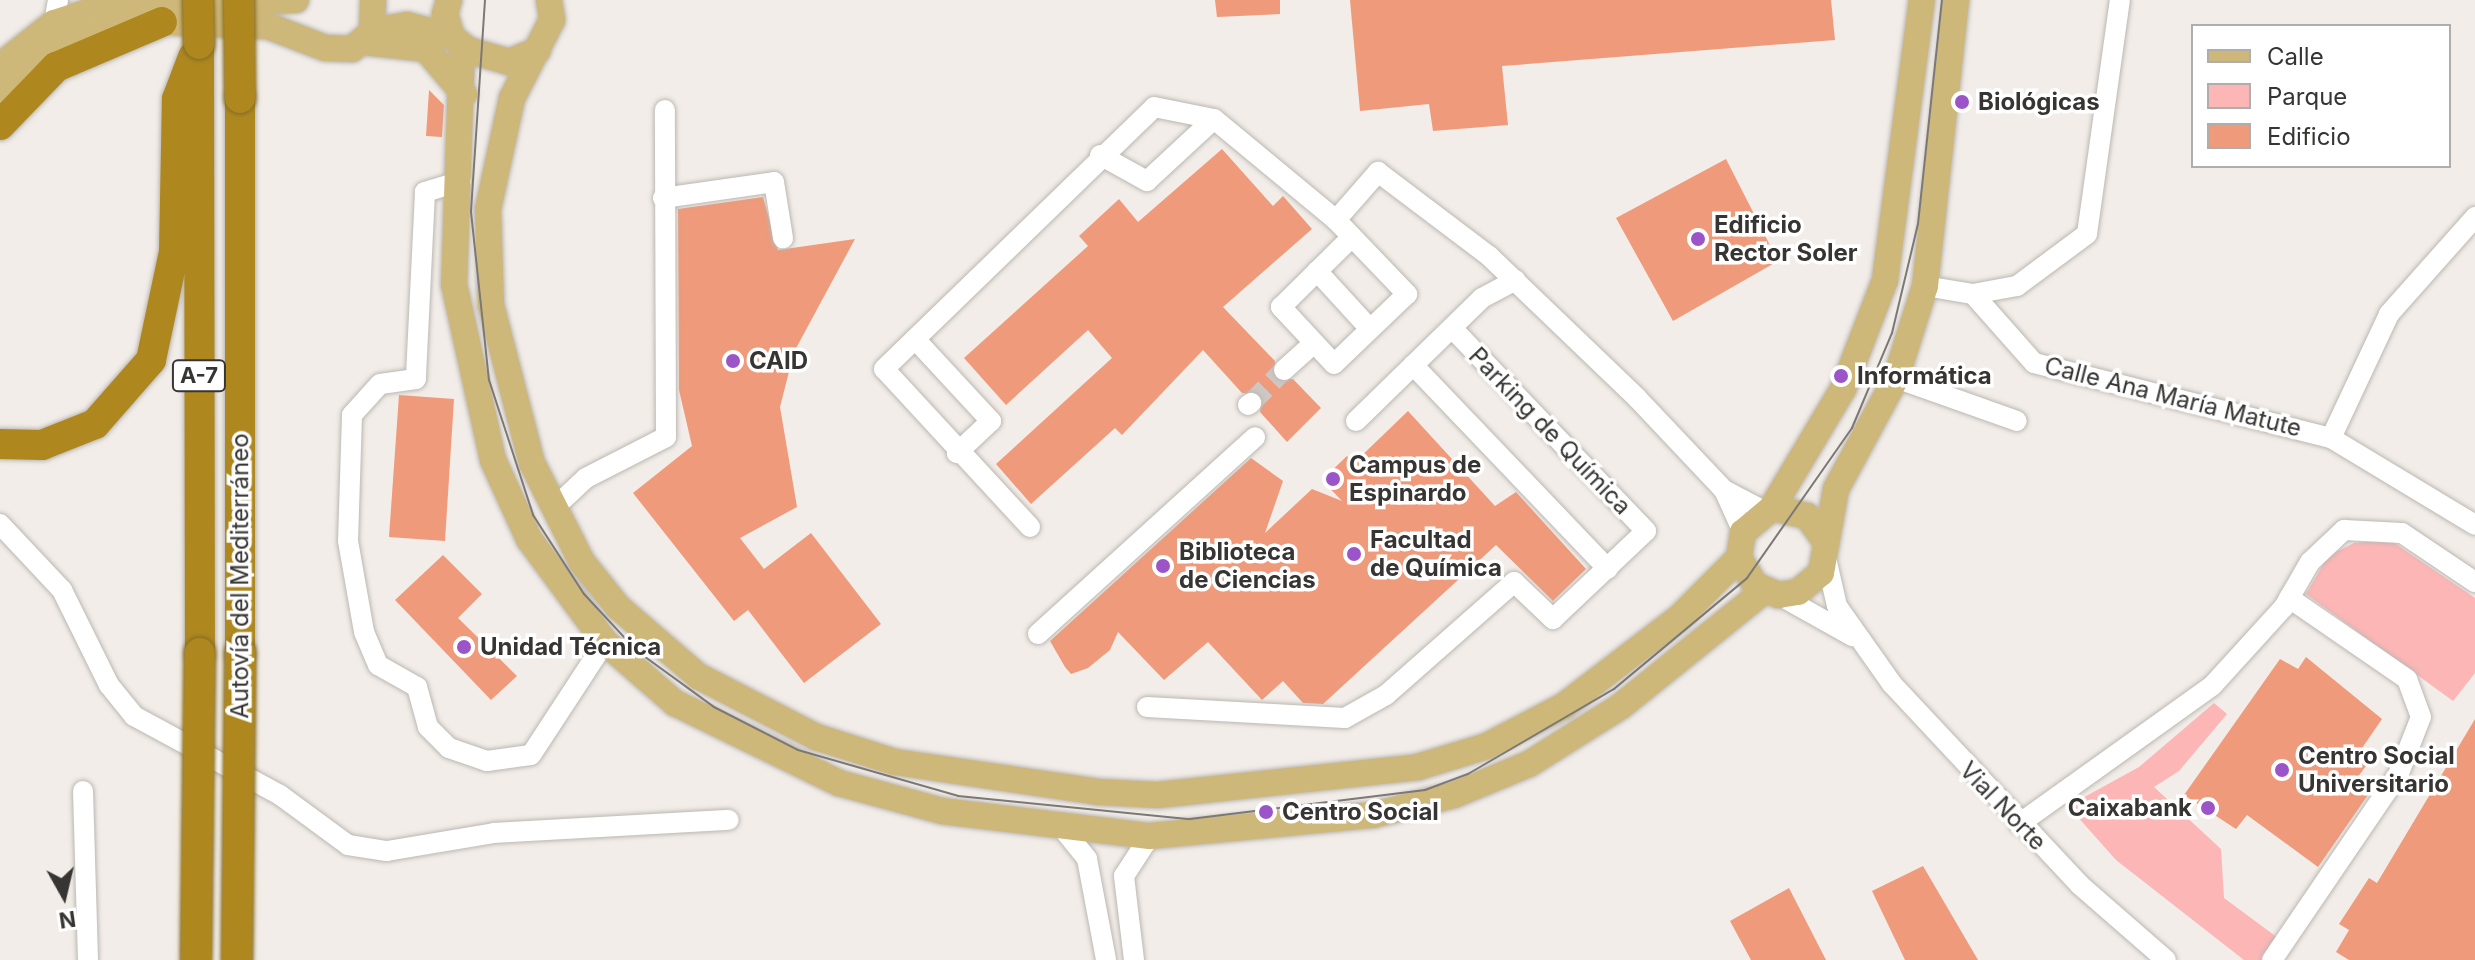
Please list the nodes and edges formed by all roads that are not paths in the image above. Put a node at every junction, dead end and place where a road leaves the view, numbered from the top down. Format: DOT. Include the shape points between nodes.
graph roads {
  1 [pos="198,0"];
  2 [pos="239,0"];
  3 [pos="296,0"];
  4 [pos="307,0"];
  5 [pos="373,0"];
  6 [pos="449,0"];
  7 [pos="549,0"];
  8 [pos="1922,0"];
  9 [pos="1956,0"];
  10 [pos="2120,0"];
  11 [pos="120,3"];
  12 [pos="56,12"];
  13 [pos="162,22"];
  14 [pos="368,37"];
  15 [pos="313,39"];
  16 [pos="457,42"];
  17 [pos="538,50"];
  18 [pos="0,66"];
  19 [pos="0,96"];
  20 [pos="466,97"];
  21 [pos="188,99"];
  22 [pos="665,110"];
  23 [pos="1214,119"];
  24 [pos="0,125"];
  25 [pos="1100,155"];
  26 [pos="461,181"];
  27 [pos="663,198"];
  28 [pos="2475,217"];
  29 [pos="1336,220"];
  30 [pos="783,238"];
  31 [pos="1351,238"];
  32 [pos="1317,271"];
  33 [pos="1516,280"];
  34 [pos="1925,286"];
  35 [pos="1973,294"];
  36 [pos="1369,328"];
  37 [pos="1452,328"];
  38 [pos="915,339"];
  39 [pos="1314,343"];
  40 [pos="1413,365"];
  41 [pos="1284,370"];
  42 [pos="1896,378"];
  43 [pos="1356,421"];
  44 [pos="2017,421"];
  45 [pos="1255,437"];
  46 [pos="2331,438"];
  47 [pos="0,444"];
  48 [pos="957,453"];
  49 [pos="1724,490"];
  50 [pos="554,508"];
  51 [pos="1768,510"];
  52 [pos="0,524"];
  53 [pos="2475,525"];
  54 [pos="1030,527"];
  55 [pos="1741,545"];
  56 [pos="1826,550"];
  57 [pos="1608,569"];
  58 [pos="2475,582"];
  59 [pos="1771,593"];
  60 [pos="2289,598"];
  61 [pos="1038,634"];
  62 [pos="1855,638"];
  63 [pos="605,642"];
  64 [pos="1147,707"];
  65 [pos="83,791"];
  66 [pos="729,820"];
  67 [pos="2019,824"];
  68 [pos="1063,829"];
  69 [pos="1150,836"];
  70 [pos="88,960"];
  71 [pos="196,960"];
  72 [pos="237,960"];
  73 [pos="1106,960"];
  74 [pos="1134,960"];
  75 [pos="2166,960"];
  76 [pos="2272,960"];
  1 -- 21 [label="highway, bridge" via="199,44"];
  2 -- 72 [label="highway, Autovía del Mediterráneo / A-7, bridge"];
  3 -- 11 [label="main road"];
  4 -- 15 [label="main road" via="304,16"];
  5 -- 14 [label="main road"];
  6 -- 16 [label="main road" via="445,14"];
  7 -- 17 [label="main road" via="552,20"];
  8 -- 51 [label="main road" via="1912,116 1885,280 1843,389"];
  9 -- 34 [label="main road"];
  10 -- 35 [label="street" via="2087,234 2042,275"];
  11 -- 12 [label="main road"];
  12 -- 18 [label="main road"];
  13 -- 15 [label="main road" via="268,26"];
  13 -- 19 [label="main road" via="83,33"];
  13 -- 24 [label="highway" via="56,67"];
  14 -- 15 [label="main road" via="338,51"];
  14 -- 16 [label="main road" via="407,25"];
  14 -- 20 [label="main road" via="426,49"];
  16 -- 17 [label="main road" via="500,61"];
  16 -- 20 [label="main road"];
  17 -- 50 [label="main road" via="500,136 488,209 491,305 509,394"];
  20 -- 26 [label="main road"];
  21 -- 47 [label="highway" via="174,252 151,360 95,424 51,443"];
  21 -- 71 [label="highway, Autovía del Mediterráneo / A-7, bridge" via="200,653"];
  22 -- 27 [label="street"];
  23 -- 25 [label="street" via="1154,107"];
  23 -- 25 [label="street" via="1147,181"];
  23 -- 29 [label="street"];
  25 -- 38 [label="street"];
  26 -- 63 [label="main road" via="454,284 493,460 529,539"];
  26 -- 63 [label="street" via="425,192 416,379 380,384 352,415 348,541 364,632 378,665 417,687 428,727 449,748 487,761 531,755"];
  27 -- 30 [label="street" via="774,182"];
  27 -- 50 [label="street" via="666,437 586,478"];
  28 -- 46 [label="street" via="2389,314"];
  29 -- 31 [label="street"];
  29 -- 33 [label="street" via="1378,172"];
  31 -- 32 [label="street"];
  31 -- 36 [label="street" via="1407,294"];
  32 -- 36 [label="street"];
  32 -- 39 [label="street" via="1281,307"];
  33 -- 37 [label="street, Parking de Química" via="1482,298"];
  33 -- 49 [label="street"];
  34 -- 35 [label="street"];
  34 -- 42 [label="main road"];
  35 -- 46 [label="street, Calle Ana María Matute" via="2034,363"];
  36 -- 39 [label="street" via="1334,364"];
  37 -- 40 [label="street, Parking de Química"];
  37 -- 57 [label="street, Parking de Química" via="1646,531"];
  38 -- 48 [label="street" via="884,369"];
  38 -- 48 [label="street" via="991,421"];
  39 -- 41 [label="street"];
  40 -- 43 [label="street, Parking de Química"];
  40 -- 57 [label="street"];
  42 -- 44 [label="street"];
  42 -- 56 [label="main road" via="1836,489"];
  45 -- 61 [label="street"];
  46 -- 53 [label="street, Calle Ana María Matute"];
  48 -- 54 [label="street"];
  49 -- 51 [label="street"];
  49 -- 55 [label="street"];
  50 -- 55 [label="main road" via="582,562 618,607 698,676 765,713 895,762 1143,795 1365,776 1487,746 1620,668"];
  51 -- 55 [label="main road"];
  51 -- 56 [label="main road" via="1807,516"];
  52 -- 66 [label="street" via="62,590 109,685 134,716 280,795 348,845 387,851 494,833"];
  55 -- 59 [label="main road"];
  56 -- 59 [label="main road" via="1811,585"];
  56 -- 62 [label="street, Vial Norte" via="1837,606"];
  57 -- 64 [label="street, Parking de Química" via="1553,619 1514,582 1386,695 1345,718"];
  58 -- 60 [label="street" via="2402,533 2344,530 2310,562"];
  59 -- 62 [label="street, Vial Norte"];
  59 -- 69 [label="main road" via="1621,706 1529,764 1454,795 1373,815"];
  60 -- 67 [label="street" via="2212,686 2120,757 2042,801"];
  60 -- 76 [label="street" via="2407,679 2421,717 2399,773"];
  62 -- 67 [label="street, Vial Norte"];
  63 -- 68 [label="main road" via="675,703 839,783 942,811"];
  65 -- 70 [label="street"];
  67 -- 75 [label="street, Vial Norte"];
  68 -- 69 [label="main road"];
  68 -- 73 [label="street" via="1087,859"];
  69 -- 74 [label="street" via="1128,860 1124,876"];
}
